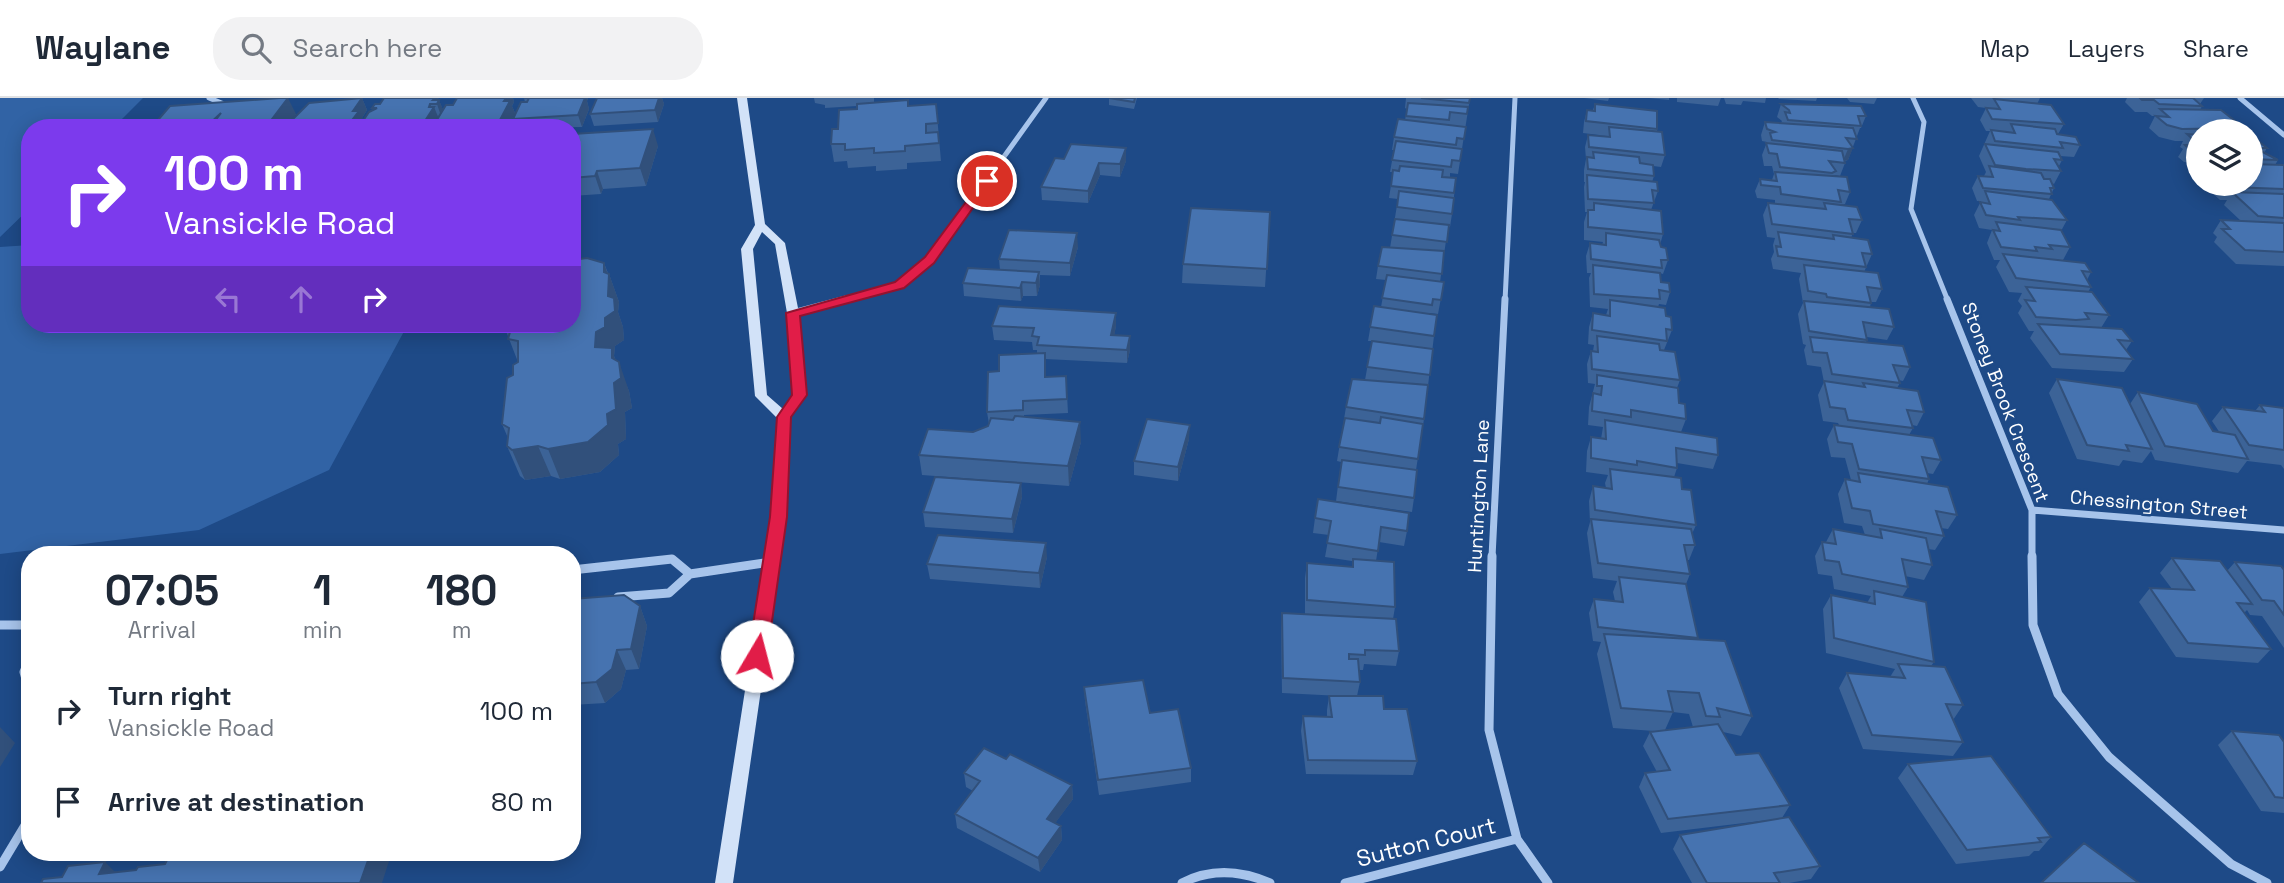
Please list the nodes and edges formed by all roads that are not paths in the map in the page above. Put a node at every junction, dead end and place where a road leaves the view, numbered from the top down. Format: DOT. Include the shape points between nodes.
graph roads {
  1 [pos="209,98"];
  2 [pos="742,98"];
  3 [pos="1046,98"];
  4 [pos="1514,98"];
  5 [pos="1913,98"];
  6 [pos="2240,98"];
  7 [pos="227,104"];
  8 [pos="2284,135"];
  9 [pos="760,225"];
  10 [pos="793,313"];
  11 [pos="784,417"];
  12 [pos="2032,510"];
  13 [pos="2284,530"];
  14 [pos="771,562"];
  15 [pos="581,569"];
  16 [pos="690,574"];
  17 [pos="614,598"];
  18 [pos="0,625"];
  19 [pos="21,625"];
  20 [pos="21,832"];
  21 [pos="1517,839"];
  22 [pos="0,867"];
  23 [pos="724,883"];
  24 [pos="1182,883"];
  25 [pos="1270,883"];
  26 [pos="1345,883"];
  27 [pos="1548,883"];
  28 [pos="2266,883"];
  1 -- 7 [label="street"];
  2 -- 9 [label="main road"];
  3 -- 10 [label="street" via="930,260 899,285"];
  4 -- 21 [label="street, Huntington Lane" via="1490,599 1489,730"];
  5 -- 12 [label="street, Stoney Brook Crescent" via="1924,122 1911,209"];
  6 -- 8 [label="street"];
  9 -- 10 [label="main road" via="780,243"];
  9 -- 11 [label="main road" via="747,249 761,396"];
  10 -- 11 [label="main road" via="799,395"];
  11 -- 14 [label="main road" via="779,517"];
  12 -- 13 [label="street, Chessington Street"];
  12 -- 28 [label="street, Stoney Brook Crescent" via="2033,625 2058,694 2109,757 2231,864"];
  14 -- 16 [label="street"];
  14 -- 23 [label="main road"];
  15 -- 16 [label="street" via="672,559"];
  16 -- 17 [label="street" via="670,593"];
  18 -- 19 [label="street"];
  20 -- 22 [label="street"];
  21 -- 26 [label="street, Sutton Court"];
  21 -- 27 [label="street, Huntington Lane"];
  24 -- 25 [label="street" via="1214,872 1241,873"];
}
